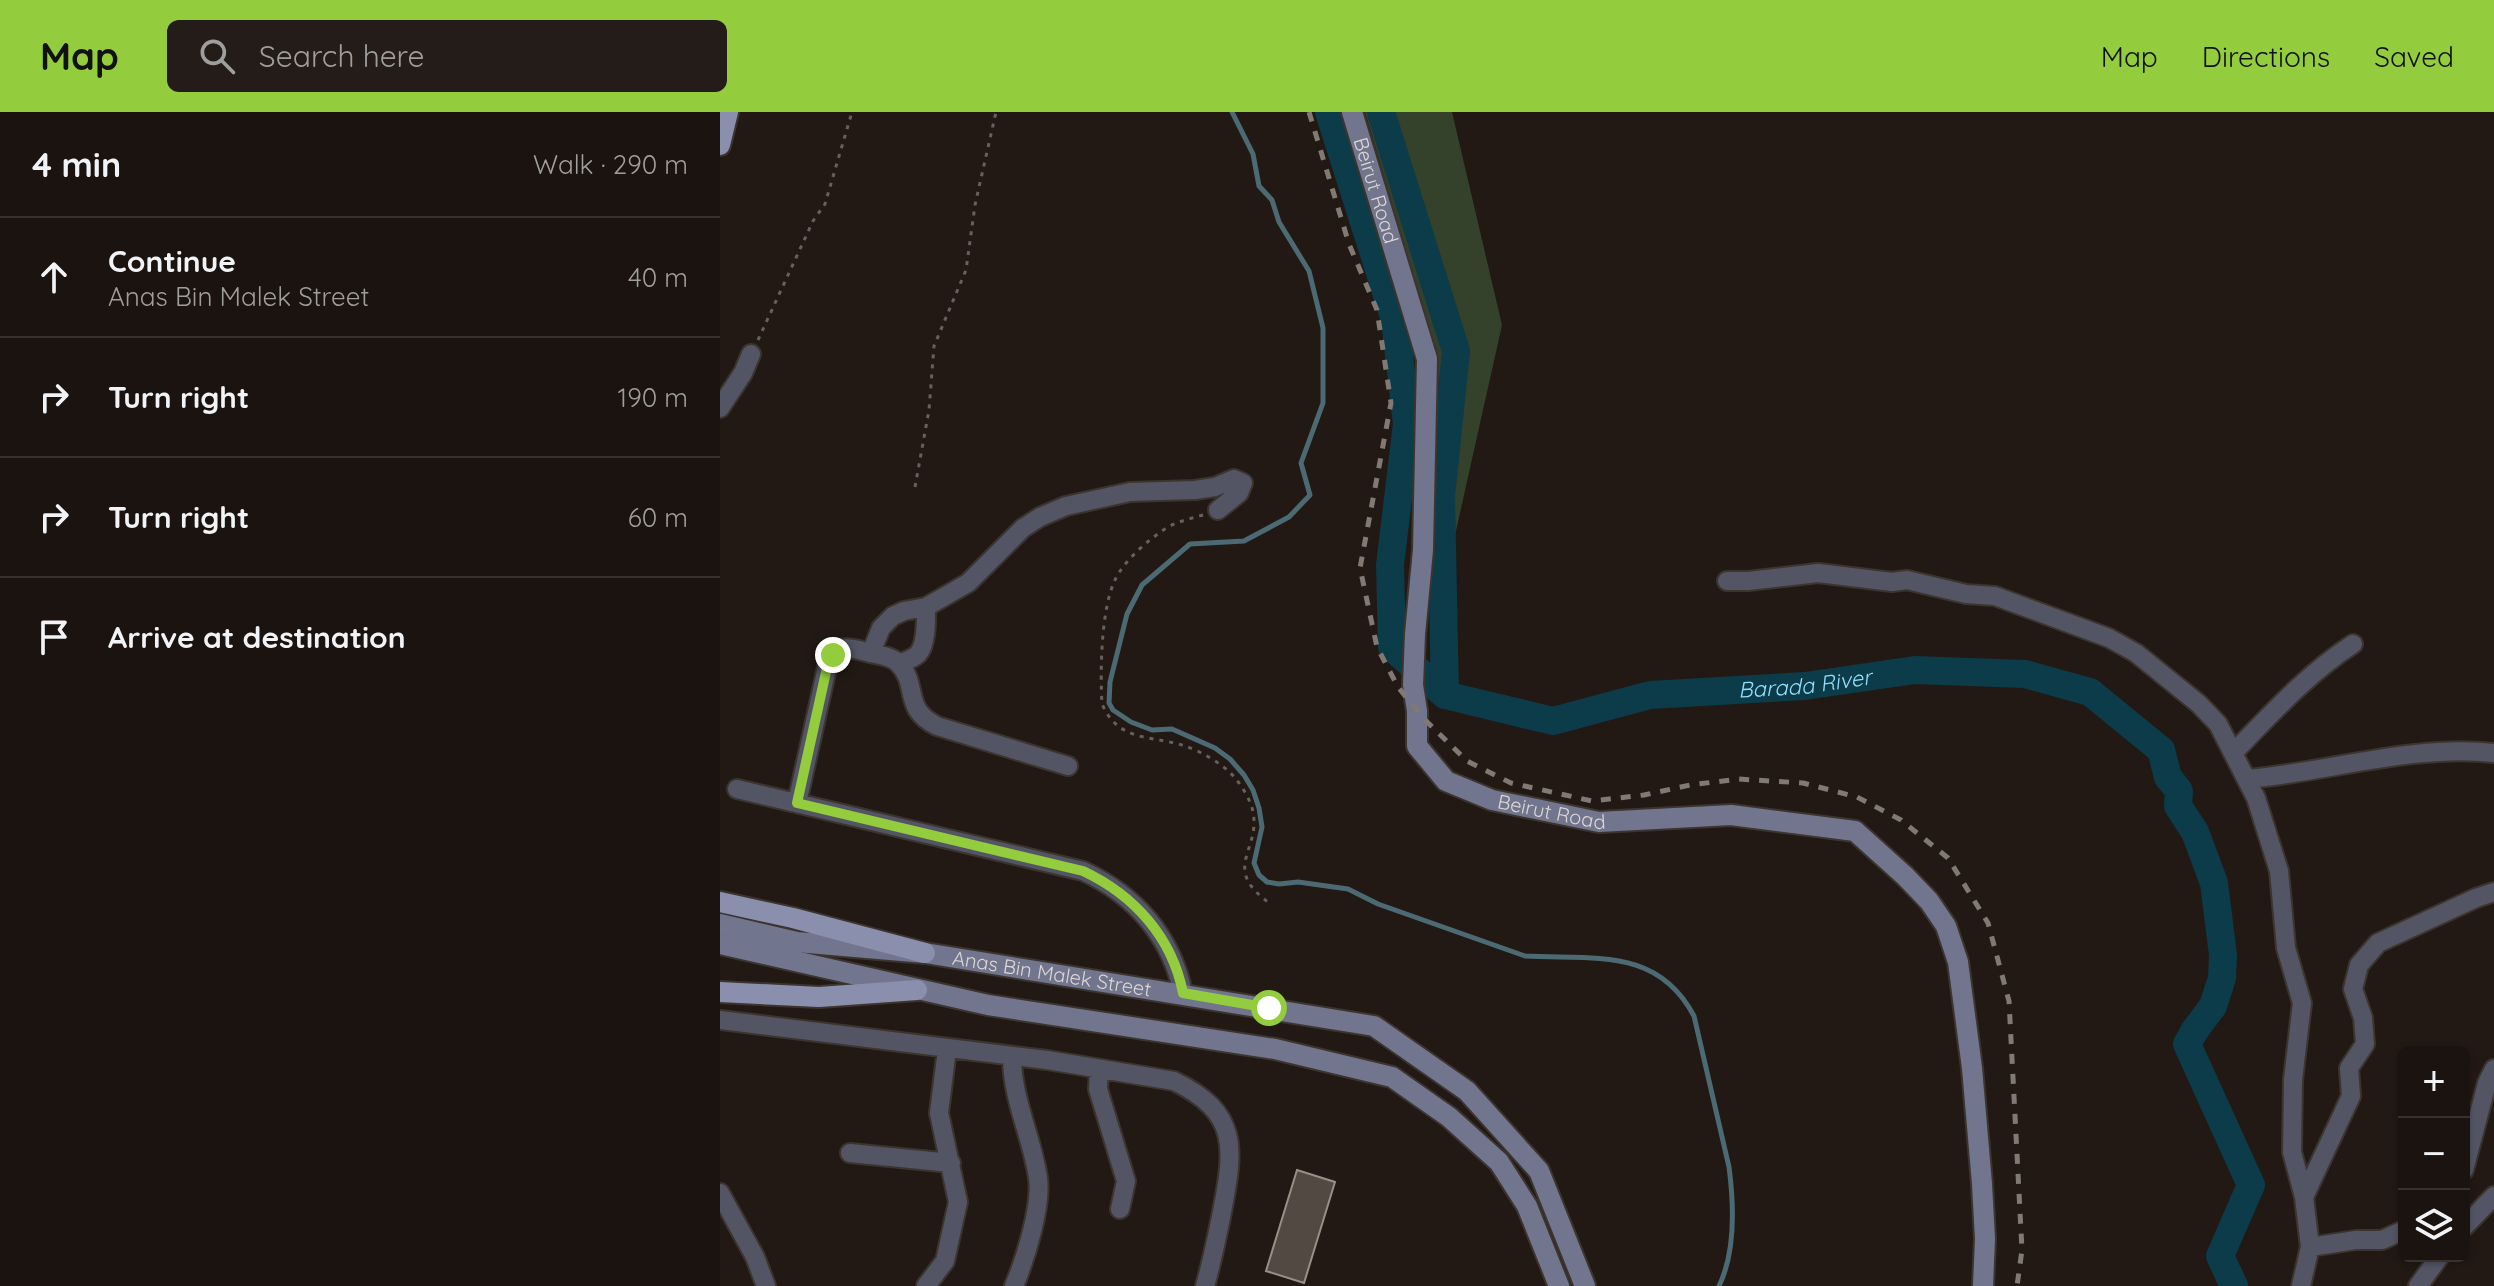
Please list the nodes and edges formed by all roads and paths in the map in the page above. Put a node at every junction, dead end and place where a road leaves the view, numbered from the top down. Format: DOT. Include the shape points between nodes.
graph roads {
  1 [pos="728,112"];
  2 [pos="852,112"];
  3 [pos="996,112"];
  4 [pos="1352,112"];
  5 [pos="720,145"];
  6 [pos="751,354"];
  7 [pos="720,408"];
  8 [pos="915,487"];
  9 [pos="1218,510"];
  10 [pos="1727,581"];
  11 [pos="926,607"];
  12 [pos="2353,644"];
  13 [pos="871,653"];
  14 [pos="899,664"];
  15 [pos="2233,753"];
  16 [pos="2494,753"];
  17 [pos="1068,766"];
  18 [pos="2247,779"];
  19 [pos="737,789"];
  20 [pos="797,803"];
  21 [pos="2494,892"];
  22 [pos="720,902"];
  23 [pos="1272,905"];
  24 [pos="720,924"];
  25 [pos="720,944"];
  26 [pos="925,953"];
  27 [pos="917,990"];
  28 [pos="720,992"];
  29 [pos="1183,993"];
  30 [pos="720,1020"];
  31 [pos="947,1049"];
  32 [pos="1012,1057"];
  33 [pos="1099,1069"];
  34 [pos="2494,1069"];
  35 [pos="2470,1147"];
  36 [pos="850,1153"];
  37 [pos="951,1163"];
  38 [pos="720,1193"];
  39 [pos="2494,1196"];
  40 [pos="2304,1197"];
  41 [pos="1120,1209"];
  42 [pos="2470,1221"];
  43 [pos="2398,1233"];
  44 [pos="2310,1247"];
  45 [pos="2436,1262"];
  46 [pos="766,1286"];
  47 [pos="926,1286"];
  48 [pos="1014,1286"];
  49 [pos="1205,1286"];
  50 [pos="1559,1286"];
  51 [pos="1585,1286"];
  52 [pos="1983,1286"];
  53 [pos="2301,1286"];
  54 [pos="2418,1286"];
  1 -- 5 [label="main road"];
  2 -- 6 [label="path" via="825,204"];
  3 -- 8 [label="path" via="966,270 934,346"];
  4 -- 52 [label="main road, Beirut Road" via="1427,359 1423,550 1413,685 1417,746 1446,781 1492,800 1599,822 1731,815 1855,831 1929,901 1946,926 1965,998 1982,1184"];
  6 -- 7 [label="street"];
  9 -- 11 [label="street" via="1239,493 1240,480 1195,490 1130,492 1066,506 1023,528 968,583"];
  9 -- 23 [label="path" via="1163,530 1119,572 1105,627 1102,704 1115,723 1131,733 1186,746 1235,777 1253,811 1244,863 1247,876"];
  10 -- 15 [label="street" via="1818,573 1907,580 1995,596 2084,627 2136,653 2199,704 2218,724"];
  11 -- 13 [label="street" via="893,616 881,628"];
  11 -- 14 [label="street" via="920,651"];
  12 -- 15 [label="street" via="2275,708"];
  13 -- 14 [label="street"];
  13 -- 20 [label="street" via="839,649 828,663"];
  14 -- 17 [label="street" via="926,721"];
  15 -- 18 [label="street"];
  16 -- 18 [label="street" via="2458,751"];
  18 -- 40 [label="street" via="2279,871 2286,948 2302,1003 2292,1152"];
  19 -- 20 [label="street"];
  20 -- 29 [label="street" via="1048,861 1099,878 1134,904 1156,930 1172,954"];
  21 -- 40 [label="street" via="2378,943 2359,965 2353,989 2365,1044 2349,1068 2351,1096"];
  22 -- 26 [label="main road"];
  24 -- 26 [label="main road, Anas Bin Malek Street" via="797,942"];
  25 -- 27 [label="main road, Anas Bin Malek Street"];
  26 -- 29 [label="main road, Anas Bin Malek Street"];
  27 -- 28 [label="main road" via="819,997"];
  27 -- 50 [label="main road, Anas Bin Malek Street" via="1275,1049 1392,1077 1449,1117 1499,1162 1527,1206"];
  29 -- 51 [label="main road, Anas Bin Malek Street" via="1374,1026 1467,1091 1539,1171"];
  30 -- 31 [label="street"];
  31 -- 32 [label="street"];
  31 -- 37 [label="street" via="939,1113"];
  32 -- 33 [label="street"];
  32 -- 48 [label="street" via="1012,1080 1038,1179 1038,1200"];
  33 -- 41 [label="street" via="1098,1089 1126,1181"];
  33 -- 49 [label="street" via="1174,1081 1204,1098 1225,1128 1231,1169"];
  34 -- 35 [label="street"];
  36 -- 37 [label="street"];
  37 -- 47 [label="street" via="958,1202 945,1261"];
  38 -- 46 [label="street"];
  39 -- 42 [label="street"];
  40 -- 44 [label="street"];
  43 -- 44 [label="street" via="2382,1240"];
  44 -- 53 [label="street"];
  45 -- 54 [label="street"];
}
